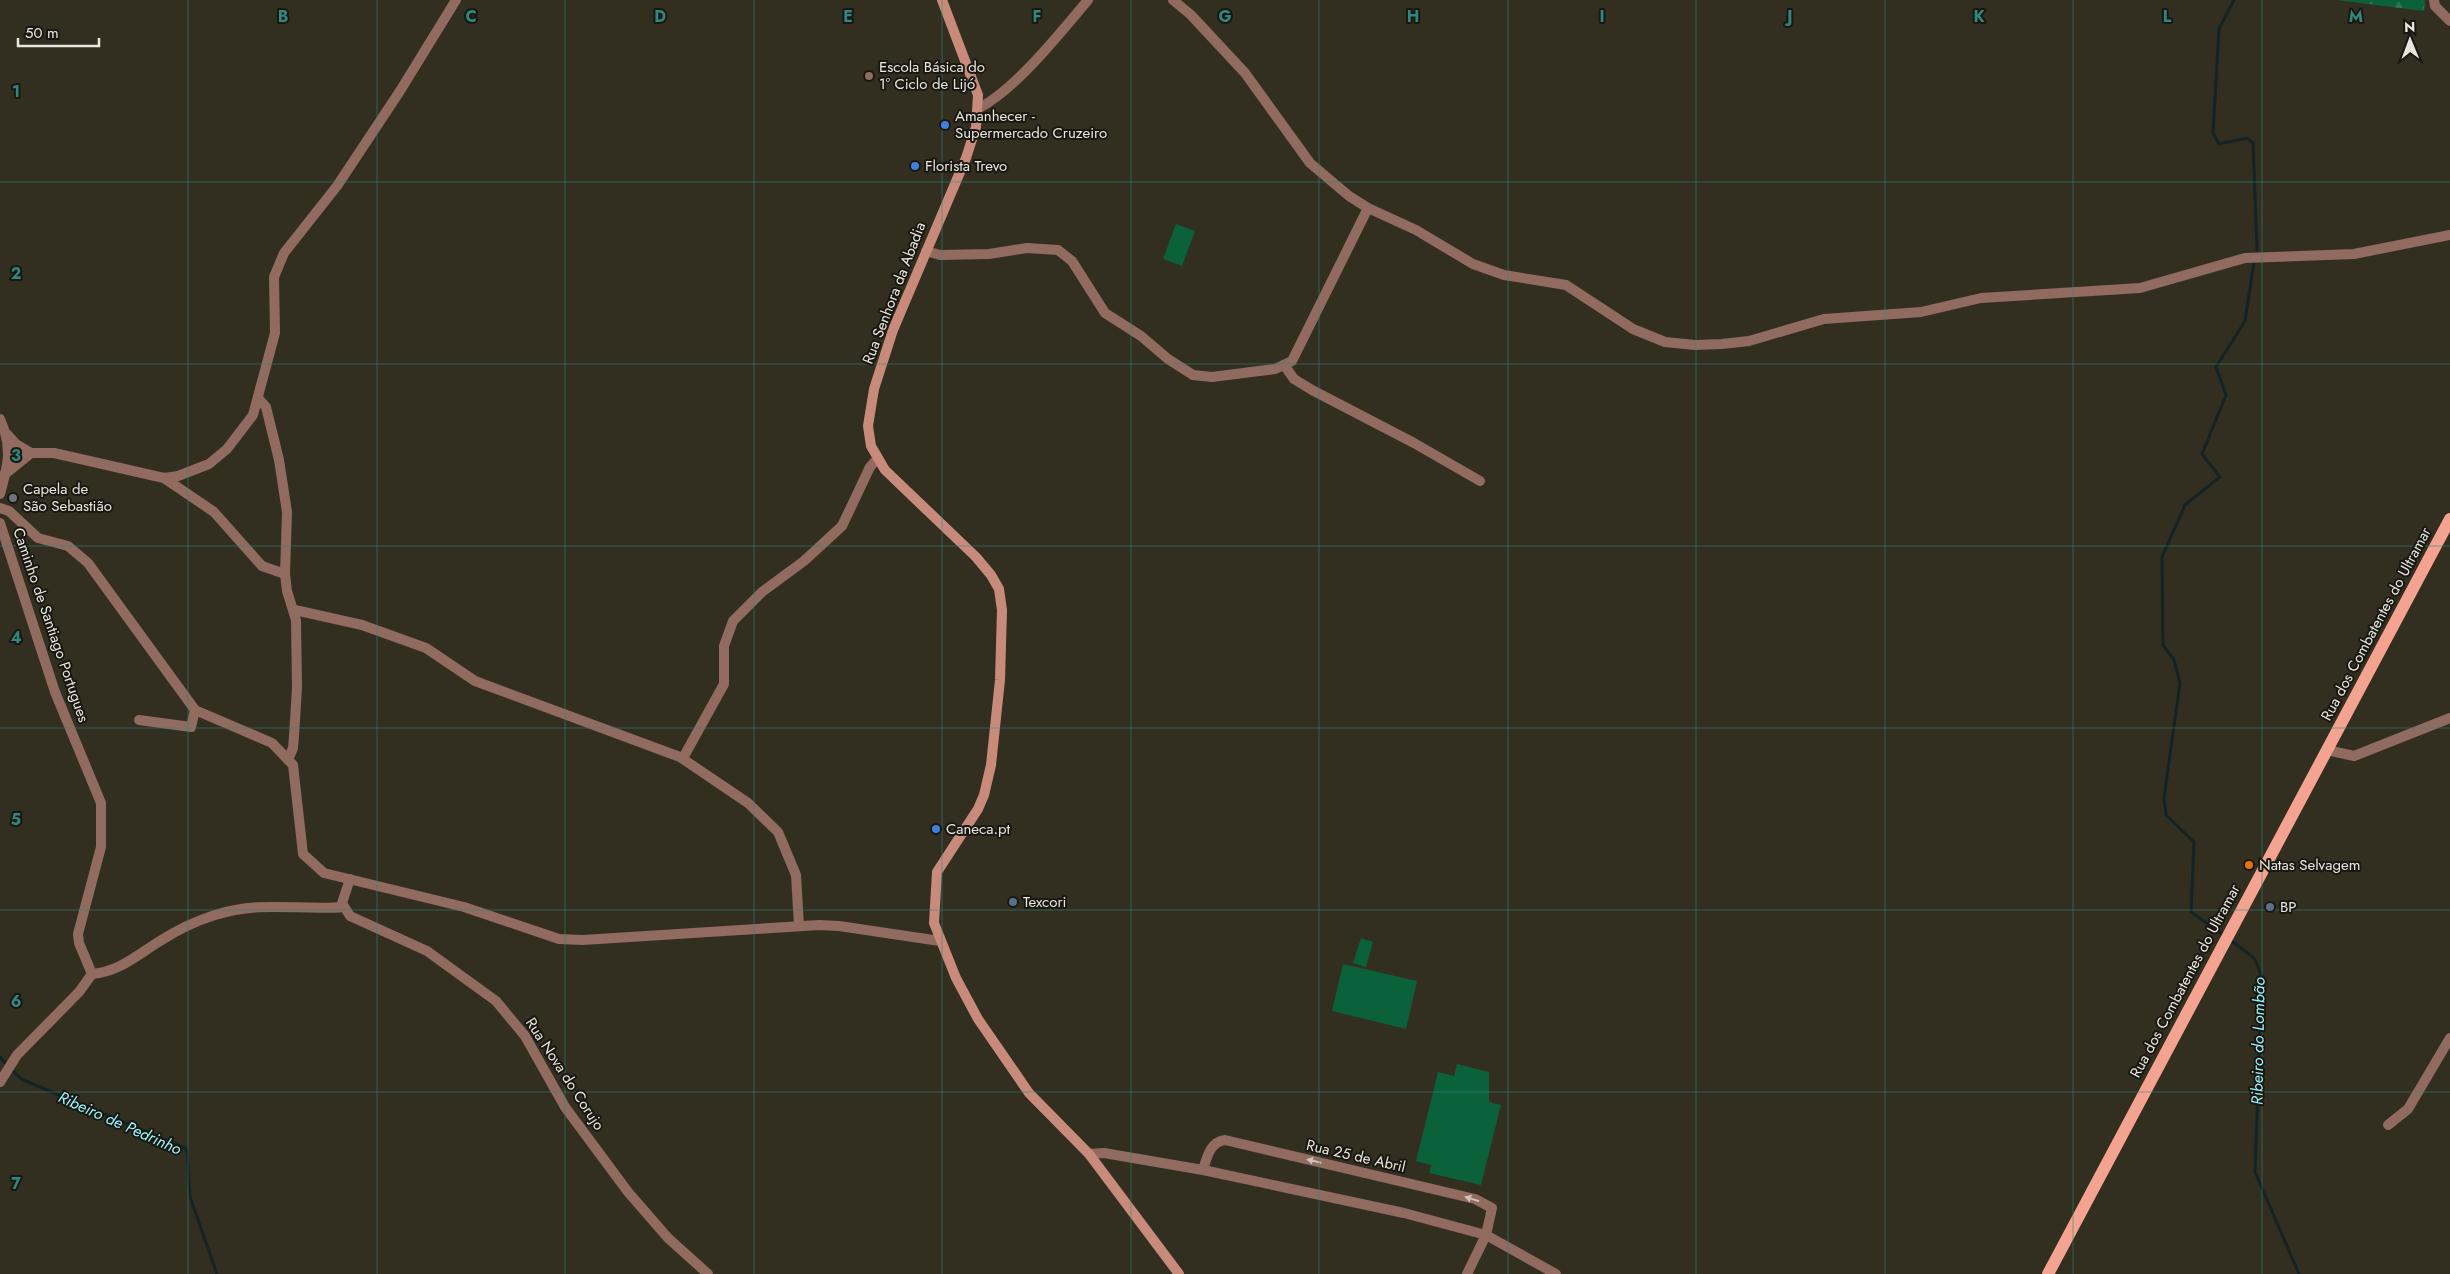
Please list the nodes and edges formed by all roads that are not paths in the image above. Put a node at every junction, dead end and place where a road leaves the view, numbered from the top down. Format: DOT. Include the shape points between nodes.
graph roads {
  1 [pos="456,0"];
  2 [pos="942,0"];
  3 [pos="1088,0"];
  4 [pos="1173,0"];
  5 [pos="2434,0"];
  6 [pos="2450,21"];
  7 [pos="979,108"];
  8 [pos="1368,208"];
  9 [pos="2450,235"];
  10 [pos="926,251"];
  11 [pos="1284,365"];
  12 [pos="258,398"];
  13 [pos="0,419"];
  14 [pos="6,432"];
  15 [pos="31,453"];
  16 [pos="877,459"];
  17 [pos="5,474"];
  18 [pos="164,478"];
  19 [pos="1480,481"];
  20 [pos="0,494"];
  21 [pos="0,508"];
  22 [pos="2450,519"];
  23 [pos="0,523"];
  24 [pos="285,574"];
  25 [pos="294,610"];
  26 [pos="195,710"];
  27 [pos="2450,718"];
  28 [pos="138,720"];
  29 [pos="2328,750"];
  30 [pos="683,758"];
  31 [pos="288,760"];
  32 [pos="350,879"];
  33 [pos="344,906"];
  34 [pos="800,926"];
  35 [pos="940,941"];
  36 [pos="92,974"];
  37 [pos="2450,1038"];
  38 [pos="2,1079"];
  39 [pos="2388,1125"];
  40 [pos="1089,1154"];
  41 [pos="1203,1170"];
  42 [pos="1486,1235"];
  43 [pos="708,1274"];
  44 [pos="1179,1274"];
  45 [pos="1468,1274"];
  46 [pos="1556,1274"];
  47 [pos="2048,1274"];
  1 -- 12 [label="street" via="342,178 284,254 274,277 275,333"];
  2 -- 7 [label="main road, Rua Senhora da Abadia" via="978,95"];
  3 -- 7 [label="street" via="1016,78"];
  4 -- 8 [label="street" via="1246,73 1310,164"];
  5 -- 6 [label="street" via="2435,6"];
  7 -- 10 [label="main road, Rua Senhora da Abadia" via="966,158"];
  8 -- 9 [label="street" via="1416,230 1473,264 1504,275 1566,286 1633,329 1665,342 1695,345 1749,341 1824,319 1921,312 1981,298 2140,288 2245,258 2354,254"];
  8 -- 11 [label="street" via="1292,361"];
  10 -- 11 [label="street" via="940,255 989,254 1027,248 1058,250 1072,261 1105,313 1192,375 1212,377 1276,369"];
  10 -- 16 [label="main road, Rua Senhora da Abadia" via="893,330 874,389 868,426"];
  11 -- 19 [label="street" via="1294,379 1312,390 1414,442"];
  12 -- 18 [label="street" via="253,415 227,449 208,464"];
  12 -- 24 [label="street" via="266,407 287,512"];
  13 -- 14 [label="street"];
  14 -- 15 [label="street" via="16,444"];
  14 -- 17 [label="street" via="10,452"];
  15 -- 17 [label="street"];
  15 -- 18 [label="street" via="54,452"];
  16 -- 30 [label="street" via="870,467 842,526 804,561 762,592 733,621 724,646 724,684"];
  16 -- 35 [label="main road, Rua Senhora da Abadia" via="895,481 981,563 999,589 1002,610 1000,680 991,765 978,809 937,872 934,923"];
  17 -- 20 [label="street"];
  18 -- 24 [label="street" via="214,512 262,566"];
  21 -- 26 [label="street" via="9,511 38,538 68,546 88,563"];
  22 -- 29 [label="main road, Rua dos Combatentes do Ultramar"];
  23 -- 36 [label="street, Caminho de Santiago Portugues" via="55,692 101,803 101,846 78,934"];
  24 -- 25 [label="street"];
  25 -- 30 [label="street" via="362,625 426,648 475,681"];
  25 -- 31 [label="street" via="297,688 293,748"];
  26 -- 28 [label="street" via="191,727"];
  26 -- 31 [label="street" via="272,743"];
  27 -- 29 [label="street" via="2354,756"];
  29 -- 47 [label="main road, Rua dos Combatentes do Ultramar"];
  30 -- 34 [label="street" via="748,803 778,832 796,875"];
  31 -- 32 [label="street" via="293,765 303,854 324,873"];
  32 -- 33 [label="street" via="342,903"];
  32 -- 34 [label="street" via="464,907 542,934 570,940"];
  33 -- 36 [label="street" via="250,906 224,913 187,926 124,965"];
  33 -- 43 [label="street, Rua Nova do Corujo" via="350,916 427,951 496,1001 525,1036 565,1107 628,1192 668,1238"];
  34 -- 35 [label="street" via="838,926"];
  35 -- 40 [label="main road, Rua Senhora da Abadia" via="978,1019 1029,1094"];
  36 -- 38 [label="street" via="79,992 17,1055"];
  37 -- 39 [label="street" via="2408,1110"];
  40 -- 41 [label="street" via="1104,1153"];
  40 -- 44 [label="main road, Rua Senhora da Abadia"];
  41 -- 42 [label="street" via="1404,1213"];
  42 -- 41 [label="street, Rua 25 de Abril, one-way" via="1492,1208 1475,1199 1225,1140 1213,1145"];
  42 -- 45 [label="street"];
  42 -- 46 [label="street"];
}
